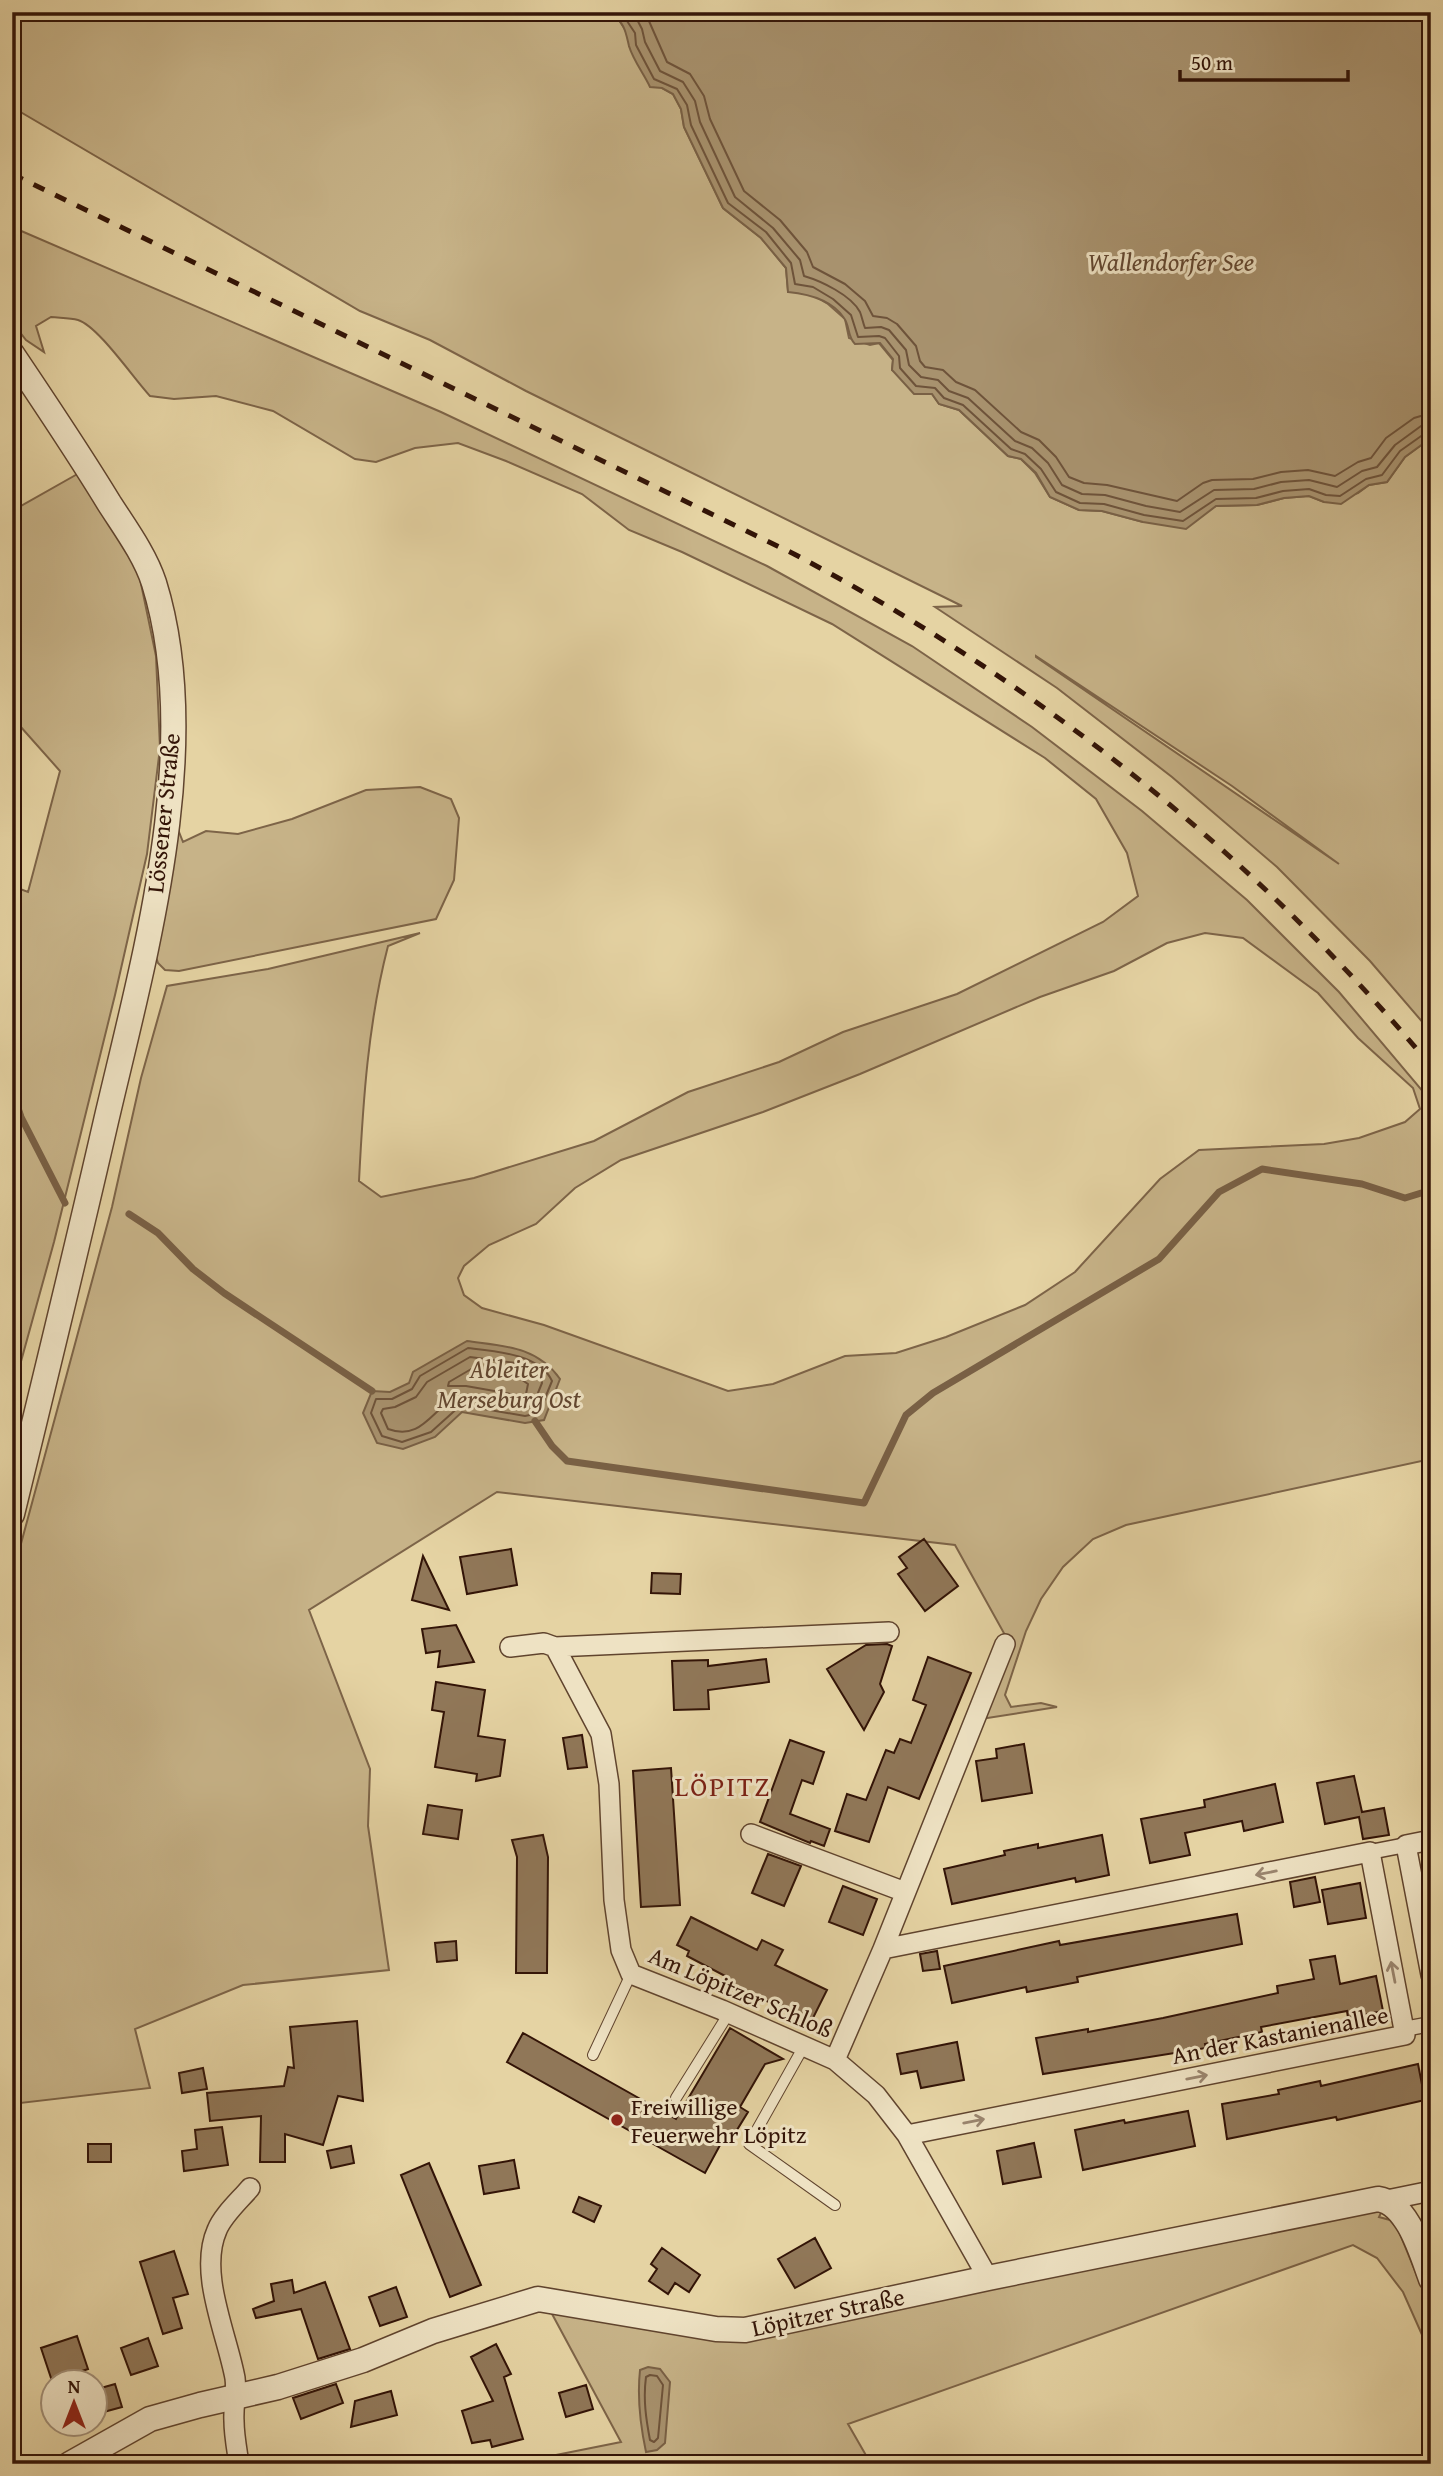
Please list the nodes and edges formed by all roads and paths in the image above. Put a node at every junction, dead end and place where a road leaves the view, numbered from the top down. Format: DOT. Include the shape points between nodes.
graph roads {
  1 [pos="12,354"];
  2 [pos="12,1514"];
  3 [pos="889,1632"];
  4 [pos="1005,1644"];
  5 [pos="510,1647"];
  6 [pos="555,1647"];
  7 [pos="751,1834"];
  8 [pos="1431,1840"];
  9 [pos="1406,1845"];
  10 [pos="1370,1852"];
  11 [pos="905,1892"];
  12 [pos="883,1949"];
  13 [pos="631,1974"];
  14 [pos="1431,1975"];
  15 [pos="729,2013"];
  16 [pos="1431,2024"];
  17 [pos="1404,2029"];
  18 [pos="804,2046"];
  19 [pos="593,2055"];
  20 [pos="835,2060"];
  21 [pos="676,2098"];
  22 [pos="907,2135"];
  23 [pos="250,2188"];
  24 [pos="1431,2191"];
  25 [pos="1387,2200"];
  26 [pos="835,2205"];
  27 [pos="988,2278"];
  28 [pos="1431,2279"];
  29 [pos="236,2397"];
  30 [pos="71,2464"];
  31 [pos="239,2464"];
  1 -- 2 [label="street, Lössener Straße" via="131,536 153,581 172,690 173,764 140,974"];
  3 -- 6 [label="street"];
  4 -- 11 [label="street, Am Löpitzer Schloß"];
  5 -- 6 [label="street" via="544,1643"];
  6 -- 13 [label="street, Am Löpitzer Schloß" via="601,1734 610,1784 614,1900 621,1951"];
  7 -- 11 [label="street"];
  8 -- 9 [label="street"];
  9 -- 10 [label="street"];
  9 -- 14 [label="street"];
  10 -- 12 [label="street, one-way"];
  17 -- 10 [label="street, An der Kastanienallee, one-way"];
  11 -- 12 [label="street, Am Löpitzer Schloß"];
  12 -- 20 [label="street, Am Löpitzer Schloß"];
  13 -- 15 [label="street, Am Löpitzer Schloß"];
  13 -- 19 [label="lane"];
  15 -- 18 [label="street, Am Löpitzer Schloß"];
  15 -- 21 [label="lane"];
  16 -- 17 [label="street"];
  22 -- 17 [label="street, An der Kastanienallee, one-way" via="1405,2035"];
  18 -- 20 [label="street, Am Löpitzer Schloß"];
  18 -- 26 [label="lane" via="749,2144"];
  20 -- 22 [label="street, Am Löpitzer Schloß" via="876,2095"];
  22 -- 27 [label="street, Am Löpitzer Schloß"];
  23 -- 29 [label="street" via="217,2228 211,2251 211,2275"];
  24 -- 25 [label="street, Löpitzer Straße"];
  25 -- 27 [label="street, Löpitzer Straße"];
  25 -- 28 [label="street" via="1410,2228"];
  27 -- 29 [label="street, Löpitzer Straße" via="744,2330 538,2299 433,2331 363,2360"];
  29 -- 30 [label="street, Löpitzer Straße" via="150,2419"];
  29 -- 31 [label="street" via="233,2418"];
}
